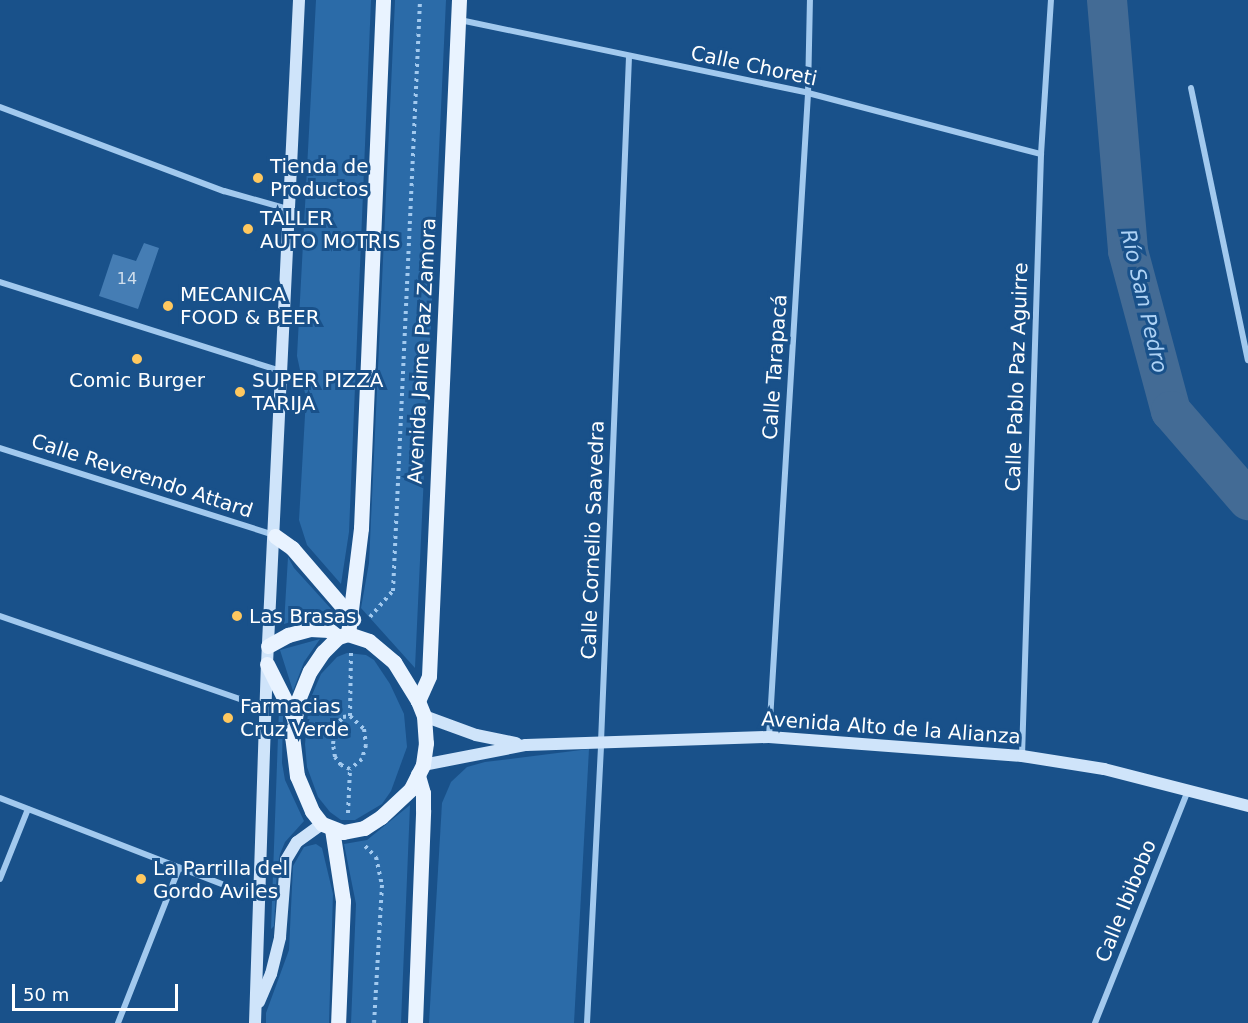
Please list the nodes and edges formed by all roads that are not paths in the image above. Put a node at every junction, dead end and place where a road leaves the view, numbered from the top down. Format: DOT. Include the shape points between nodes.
graph roads {
  1 [pos="299,0"];
  2 [pos="383,0"];
  3 [pos="459,0"];
  4 [pos="810,0"];
  5 [pos="1051,0"];
  6 [pos="458,20"];
  7 [pos="629,57"];
  8 [pos="1191,88"];
  9 [pos="808,93"];
  10 [pos="0,107"];
  11 [pos="1041,154"];
  12 [pos="288,209"];
  13 [pos="0,282"];
  14 [pos="1248,360"];
  15 [pos="282,372"];
  16 [pos="0,448"];
  17 [pos="275,536"];
  18 [pos="349,614"];
  19 [pos="0,616"];
  20 [pos="343,636"];
  21 [pos="369,641"];
  22 [pos="268,646"];
  23 [pos="267,664"];
  24 [pos="418,701"];
  25 [pos="266,708"];
  26 [pos="424,716"];
  27 [pos="294,718"];
  28 [pos="769,737"];
  29 [pos="601,742"];
  30 [pos="526,745"];
  31 [pos="1022,756"];
  32 [pos="420,770"];
  33 [pos="1188,791"];
  34 [pos="0,798"];
  35 [pos="1248,806"];
  36 [pos="28,808"];
  37 [pos="327,827"];
  38 [pos="178,868"];
  39 [pos="0,879"];
  40 [pos="258,898"];
  41 [pos="256,1009"];
  42 [pos="118,1023"];
  43 [pos="255,1023"];
  44 [pos="338,1023"];
  45 [pos="415,1023"];
  46 [pos="587,1023"];
  47 [pos="1095,1023"];
  1 -- 12 [label="street"];
  2 -- 18 [label="main road" via="361,528"];
  3 -- 6 [label="main road, Avenida Jaime Paz Zamora"];
  4 -- 9 [label="street, Calle Tarapacá"];
  5 -- 11 [label="street, Calle Pablo Paz Aguirre"];
  6 -- 7 [label="street, Calle Choreti"];
  6 -- 24 [label="main road, Avenida Jaime Paz Zamora" via="429,676"];
  7 -- 9 [label="street, Calle Choreti"];
  7 -- 29 [label="street, Calle Cornelio Saavedra"];
  8 -- 14 [label="street"];
  9 -- 11 [label="street, Calle Choreti"];
  9 -- 28 [label="street, Calle Tarapacá"];
  10 -- 12 [label="street" via="224,191"];
  11 -- 31 [label="street, Calle Pablo Paz Aguirre"];
  12 -- 15 [label="street"];
  13 -- 15 [label="street"];
  15 -- 17 [label="street"];
  16 -- 17 [label="street, Calle Reverendo Attard"];
  17 -- 18 [label="main road" via="292,548"];
  17 -- 22 [label="street"];
  18 -- 20 [label="main road"];
  18 -- 21 [label="main road"];
  19 -- 25 [label="street"];
  20 -- 21 [label="main road"];
  20 -- 22 [label="main road" via="310,629"];
  20 -- 27 [label="main road" via="323,652 310,671"];
  21 -- 24 [label="main road" via="394,662"];
  22 -- 23 [label="street"];
  23 -- 25 [label="street"];
  23 -- 27 [label="main road"];
  24 -- 26 [label="main road"];
  25 -- 40 [label="street"];
  26 -- 30 [label="street, Avenida Alto de la Alianza" via="476,735"];
  26 -- 32 [label="main road" via="426,743"];
  27 -- 37 [label="main road" via="293,757 297,776 312,811"];
  28 -- 29 [label="street, Avenida Alto de la Alianza"];
  28 -- 31 [label="street, Avenida Alto de la Alianza"];
  29 -- 30 [label="street, Avenida Alto de la Alianza"];
  29 -- 46 [label="street, Calle Cornelio Saavedra"];
  30 -- 32 [label="street, Avenida Alto de la Alianza"];
  31 -- 33 [label="street, Avenida Alto de la Alianza" via="1104,769"];
  32 -- 37 [label="main road" via="411,789 364,828 343,832"];
  32 -- 45 [label="main road" via="423,810"];
  33 -- 35 [label="street, Avenida Alto de la Alianza"];
  33 -- 47 [label="street, Calle Ibibobo"];
  34 -- 36 [label="street"];
  36 -- 38 [label="street"];
  36 -- 39 [label="street"];
  37 -- 41 [label="street" via="297,842 286,860 280,938 271,974"];
  37 -- 44 [label="main road" via="343,901"];
  38 -- 40 [label="street"];
  38 -- 42 [label="street"];
  40 -- 41 [label="street"];
  41 -- 43 [label="street"];
}
